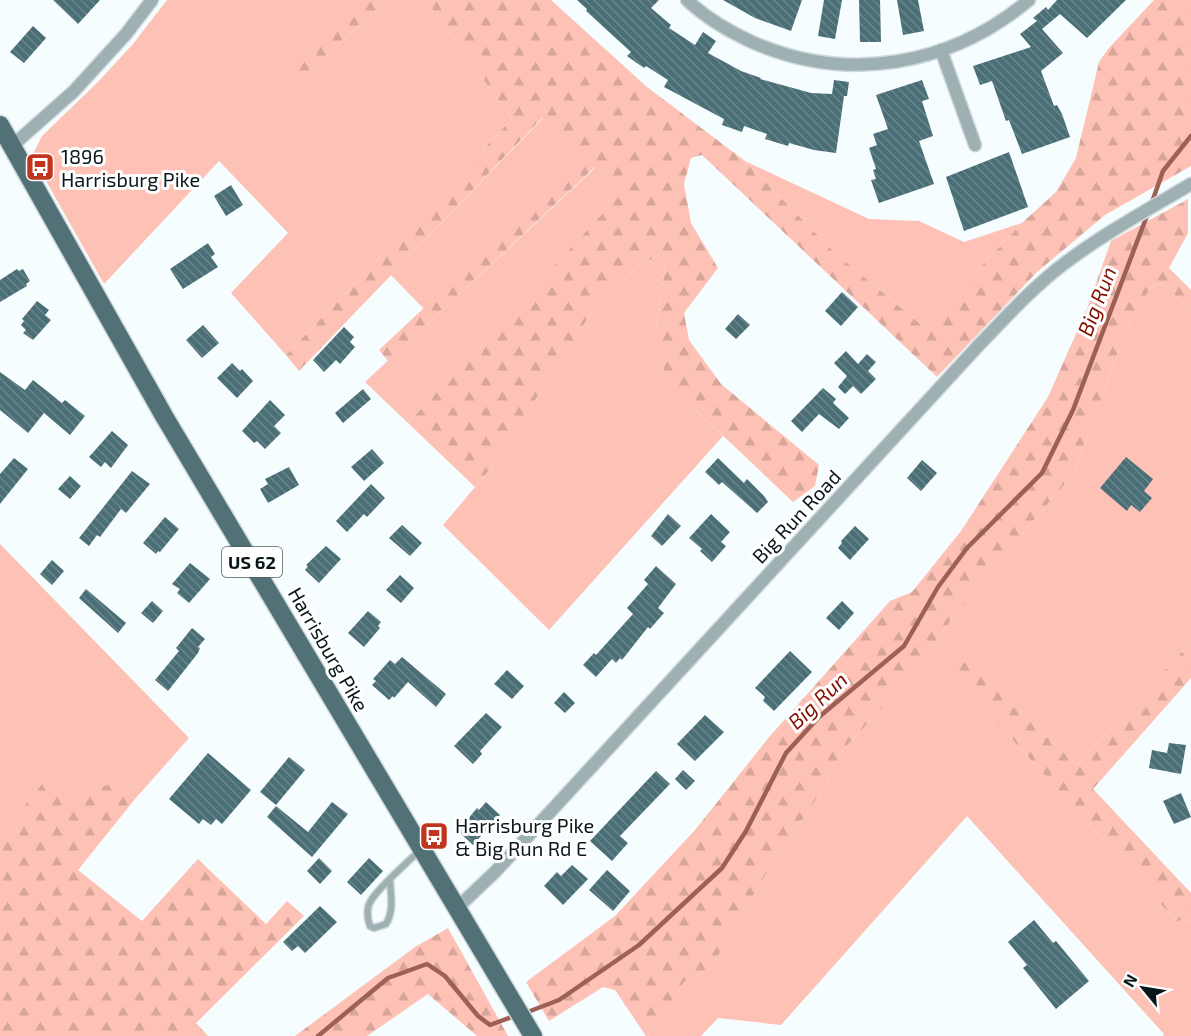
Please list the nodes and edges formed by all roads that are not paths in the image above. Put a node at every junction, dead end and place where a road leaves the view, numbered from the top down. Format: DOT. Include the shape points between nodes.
graph roads {
  1 [pos="152,0"];
  2 [pos="687,0"];
  3 [pos="1029,0"];
  4 [pos="941,50"];
  5 [pos="0,125"];
  6 [pos="975,145"];
  7 [pos="12,146"];
  8 [pos="1189,185"];
  9 [pos="422,849"];
  10 [pos="390,881"];
  11 [pos="457,908"];
  12 [pos="532,1035"];
  1 -- 7 [label="street" via="74,91"];
  2 -- 4 [label="street" via="731,33 772,51 811,61 845,66 890,63"];
  3 -- 4 [label="street" via="1009,17"];
  4 -- 6 [label="street"];
  5 -- 7 [label="main road, Harrisburg Pike / US 62"];
  7 -- 9 [label="main road, Harrisburg Pike / US 62" via="164,416"];
  8 -- 11 [label="street, Big Run Road" via="1107,233 1031,292 495,872"];
  9 -- 10 [label="lane"];
  9 -- 11 [label="main road, Harrisburg Pike / US 62"];
  10 -- 10 [label="lane" via="371,899 367,918 374,928 386,924 389,918"];
  11 -- 12 [label="main road, Harrisburg Pike / US 62"];
}
